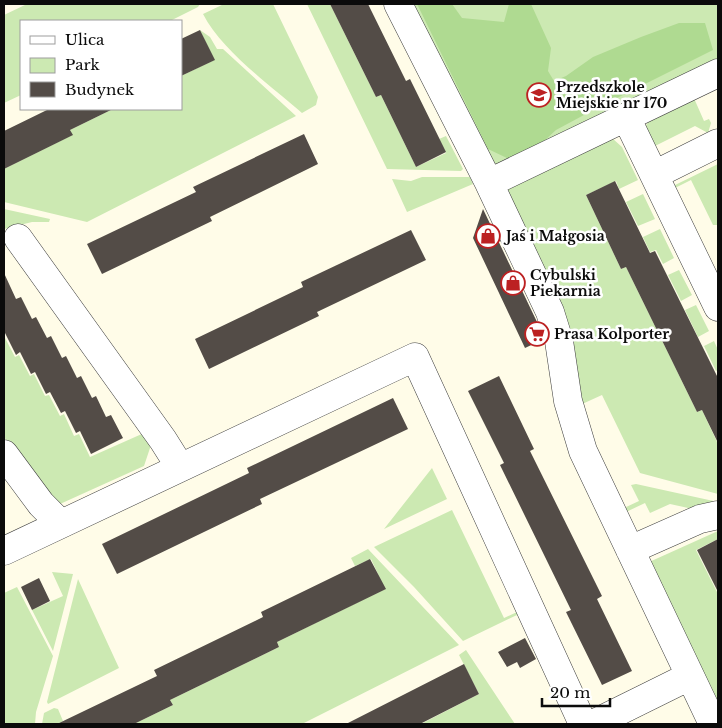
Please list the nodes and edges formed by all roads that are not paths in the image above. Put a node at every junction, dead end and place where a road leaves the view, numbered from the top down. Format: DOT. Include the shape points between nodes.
graph roads {
  1 [pos="398,4"];
  2 [pos="718,74"];
  3 [pos="626,117"];
  4 [pos="718,143"];
  5 [pos="654,175"];
  6 [pos="489,183"];
  7 [pos="18,238"];
  8 [pos="718,307"];
  9 [pos="4,454"];
  10 [pos="180,467"];
  11 [pos="718,515"];
  12 [pos="61,524"];
  13 [pos="630,550"];
  14 [pos="4,551"];
  15 [pos="690,676"];
  16 [pos="583,724"];
  17 [pos="593,724"];
  18 [pos="714,724"];
  1 -- 6 [label="lane"];
  2 -- 3 [label="lane"];
  3 -- 5 [label="lane"];
  3 -- 6 [label="lane"];
  4 -- 5 [label="lane"];
  5 -- 8 [label="lane"];
  6 -- 13 [label="lane" via="550,312 580,443"];
  7 -- 10 [label="lane"];
  9 -- 12 [label="lane" via="41,504"];
  10 -- 12 [label="lane"];
  10 -- 16 [label="lane" via="415,357"];
  11 -- 13 [label="lane" via="700,519"];
  12 -- 14 [label="lane"];
  13 -- 15 [label="lane"];
  15 -- 17 [label="lane"];
  15 -- 18 [label="lane"];
}
